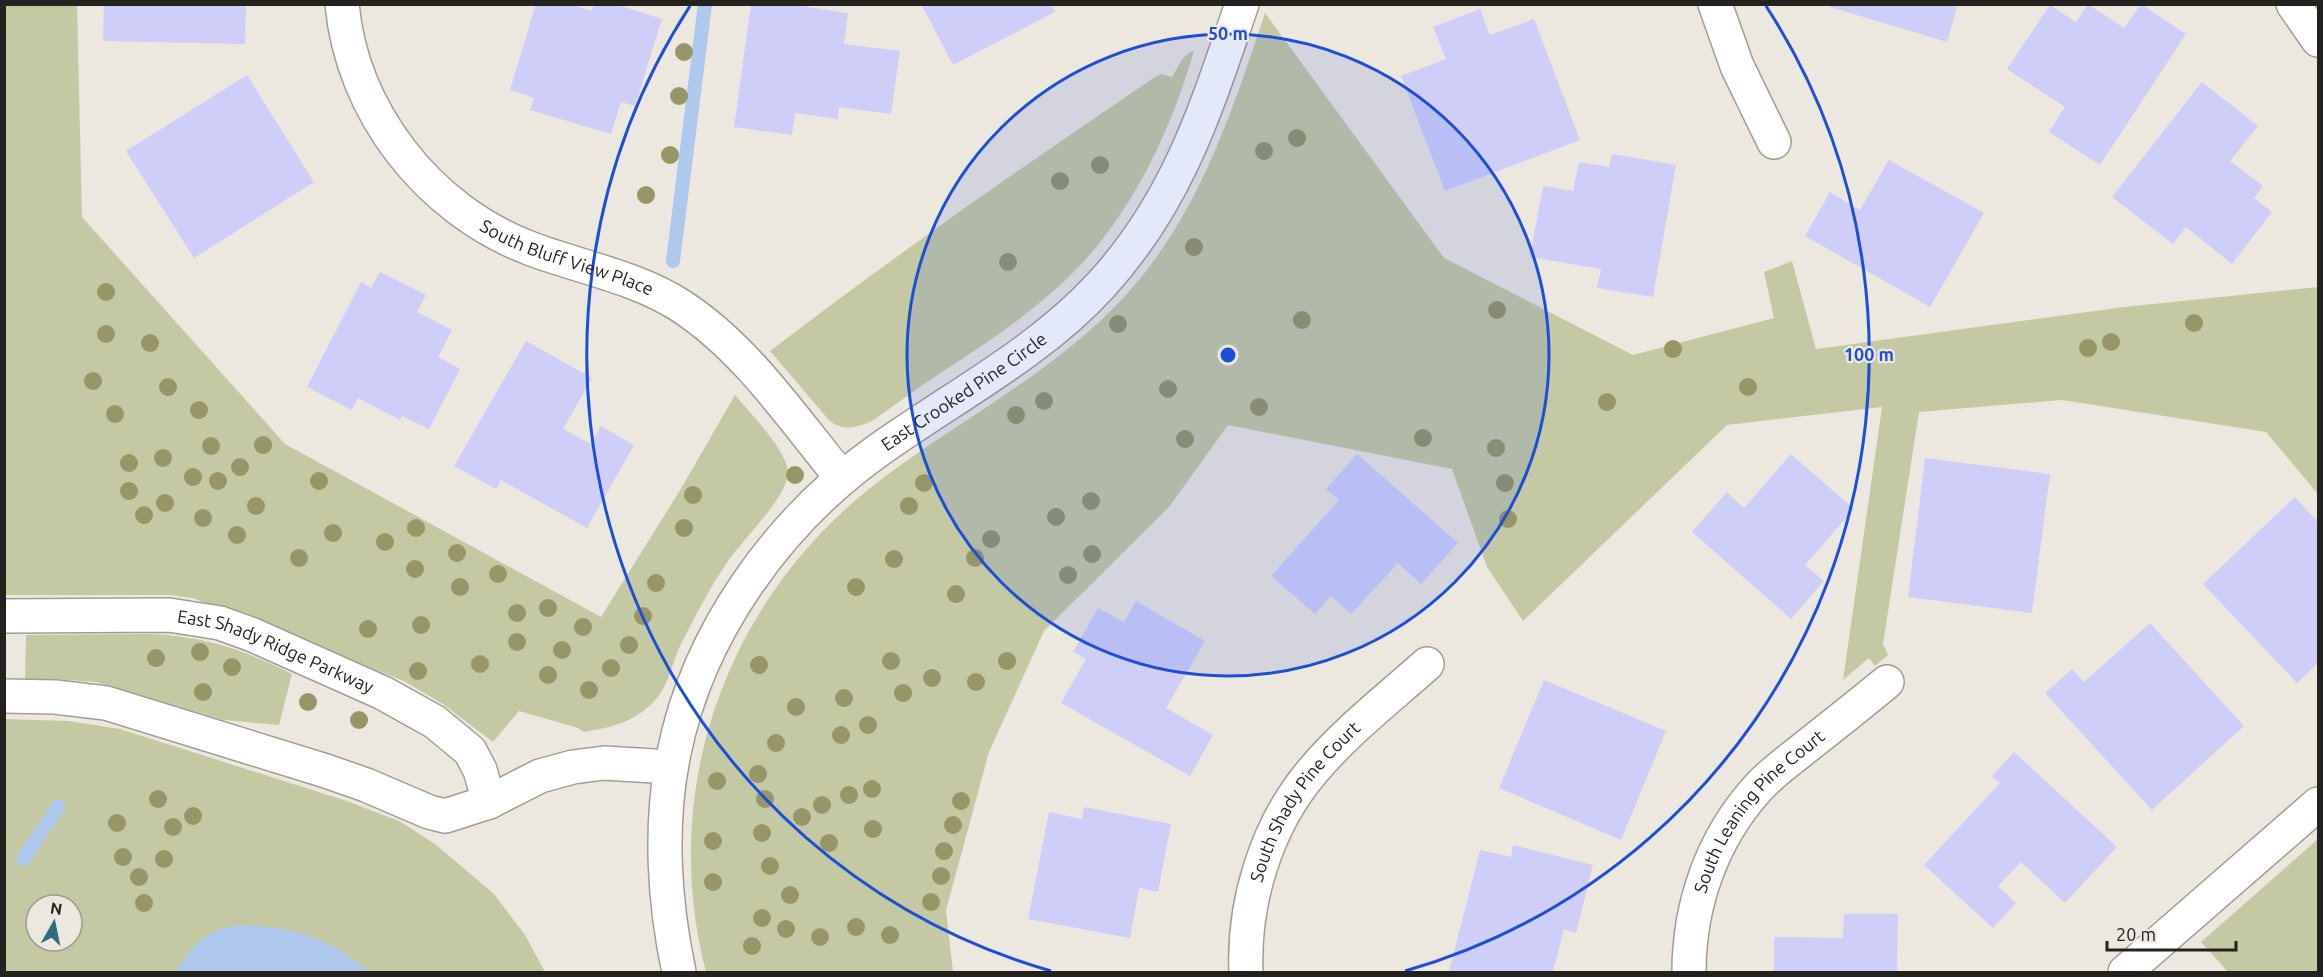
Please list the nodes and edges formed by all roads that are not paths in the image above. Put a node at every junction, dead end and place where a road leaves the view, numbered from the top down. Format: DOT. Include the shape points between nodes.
graph roads {
  1 [pos="342,4"];
  2 [pos="1242,4"];
  3 [pos="1715,4"];
  4 [pos="2293,4"];
  5 [pos="2319,40"];
  6 [pos="1774,142"];
  7 [pos="843,478"];
  8 [pos="4,616"];
  9 [pos="1427,664"];
  10 [pos="1887,682"];
  11 [pos="4,696"];
  12 [pos="671,767"];
  13 [pos="489,802"];
  14 [pos="2319,804"];
  15 [pos="679,972"];
  16 [pos="1246,972"];
  17 [pos="1689,972"];
  18 [pos="2125,972"];
  1 -- 7 [label="street, South Bluff View Place" via="348,49 371,103 416,170 468,215 497,233 653,291 692,313 740,355"];
  2 -- 7 [label="street, East Crooked Pine Circle" via="1185,160 1157,213 1120,264 1088,299 1042,338"];
  3 -- 6 [label="street" via="1734,59"];
  4 -- 5 [label="street"];
  7 -- 12 [label="street, East Crooked Pine Circle" via="786,534 732,609 689,700"];
  8 -- 13 [label="street, East Shady Ridge Parkway" via="169,615 220,623 254,634 383,693 440,726 470,751"];
  9 -- 16 [label="street, South Shady Pine Court" via="1323,759 1284,814 1254,891 1246,940"];
  10 -- 17 [label="street, South Leaning Pine Court" via="1767,778 1740,809 1703,881 1691,931"];
  11 -- 13 [label="street" via="106,703 326,771 445,816"];
  12 -- 13 [label="street" via="623,763 573,766 540,776"];
  12 -- 15 [label="street, East Crooked Pine Circle" via="666,852"];
  14 -- 18 [label="street"];
}
